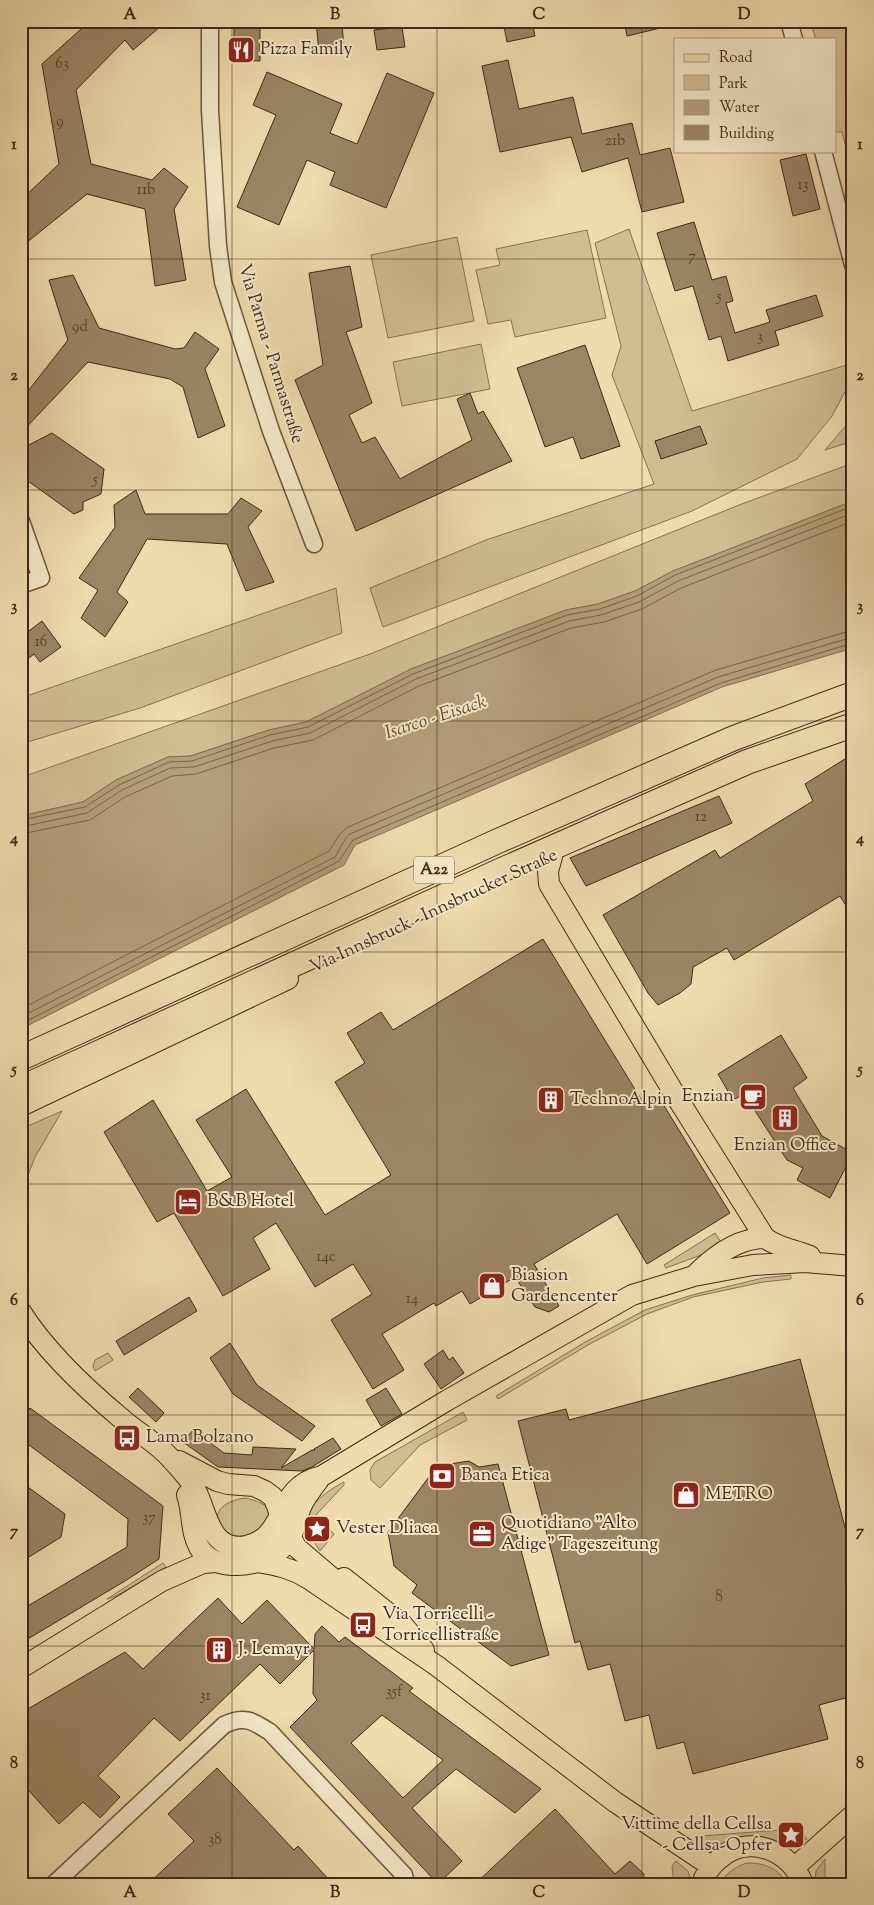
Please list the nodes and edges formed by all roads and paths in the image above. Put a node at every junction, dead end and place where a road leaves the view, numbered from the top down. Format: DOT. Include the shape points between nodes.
graph roads {
  1 [pos="210,21"];
  2 [pos="789,21"];
  3 [pos="794,38"];
  4 [pos="823,152"];
  5 [pos="853,264"];
  6 [pos="21,521"];
  7 [pos="314,544"];
  8 [pos="21,586"];
  9 [pos="853,694"];
  10 [pos="853,725"];
  11 [pos="853,732"];
  12 [pos="552,857"];
  13 [pos="148,1046"];
  14 [pos="21,1058"];
  15 [pos="21,1088"];
  16 [pos="21,1106"];
  17 [pos="21,1120"];
  18 [pos="765,1238"];
  19 [pos="830,1264"];
  20 [pos="853,1266"];
  21 [pos="694,1276"];
  22 [pos="21,1312"];
  23 [pos="170,1458"];
  24 [pos="289,1515"];
  25 [pos="291,1536"];
  26 [pos="216,1562"];
  27 [pos="258,1562"];
  28 [pos="437,1666"];
  29 [pos="21,1668"];
  30 [pos="853,1815"];
  31 [pos="707,1875"];
  32 [pos="799,1875"];
  33 [pos="54,1884"];
  34 [pos="406,1884"];
  1 -- 7 [label="street, Via Parma - Parmastraße" via="210,110 218,246 224,282 271,431"];
  2 -- 3 [label="street"];
  4 -- 5 [label="street"];
  6 -- 8 [label="street" via="41,578"];
  9 -- 14 [label="highway, A22" via="734,738 498,841"];
  10 -- 15 [label="highway, A22" via="738,766"];
  11 -- 12 [label="main road, Via Innsbruck - Innsbrucker Straße" via="784,756"];
  12 -- 13 [label="main road, Via Innsbruck - Innsbrucker Straße"];
  12 -- 18 [label="main road" via="548,884"];
  13 -- 16 [label="main road, Via Innsbruck - Innsbrucker Straße"];
  13 -- 17 [label="main road" via="137,1062"];
  18 -- 19 [label="main road" via="779,1247"];
  18 -- 21 [label="main road" via="745,1240 710,1260"];
  19 -- 20 [label="main road"];
  19 -- 21 [label="main road" via="753,1264"];
  21 -- 24 [label="main road" via="632,1295 322,1476 311,1478 288,1498"];
  22 -- 23 [label="main road" via="44,1343 87,1388"];
  23 -- 24 [label="main road" via="216,1481 254,1486 265,1491"];
  23 -- 24 [label="main road" via="194,1486 212,1531 226,1544 244,1547 258,1542"];
  23 -- 26 [label="main road" via="190,1504 195,1539 204,1553"];
  24 -- 25 [label="main road"];
  24 -- 28 [label="main road" via="302,1540 323,1562 402,1624"];
  25 -- 27 [label="main road" via="278,1552"];
  25 -- 28 [label="main road" via="296,1547"];
  26 -- 27 [label="main road" via="236,1565"];
  26 -- 29 [label="main road" via="203,1563 162,1580"];
  27 -- 28 [label="main road" via="295,1570"];
  28 -- 31 [label="main road"];
  30 -- 32 [label="main road"];
  31 -- 32 [label="main road" via="726,1853 744,1847 762,1847 780,1854"];
  33 -- 34 [label="street" via="224,1725 246,1719 270,1732 404,1875"];
}
